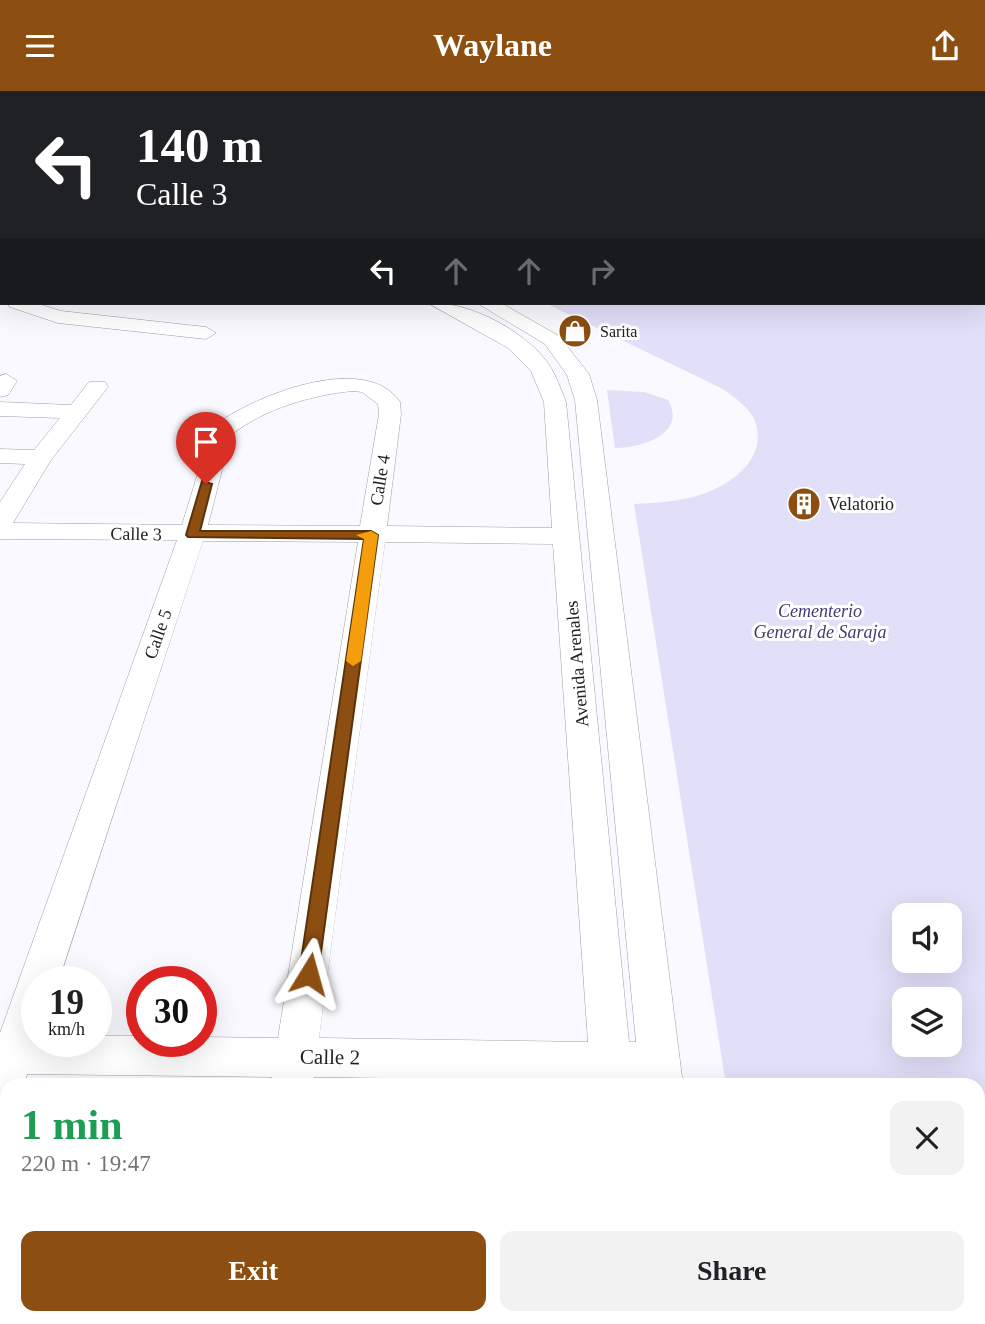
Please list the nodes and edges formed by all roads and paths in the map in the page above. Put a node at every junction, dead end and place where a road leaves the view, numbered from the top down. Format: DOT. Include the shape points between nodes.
graph roads {
  1 [pos="23,305"];
  2 [pos="442,305"];
  3 [pos="490,305"];
  4 [pos="193,349"];
  5 [pos="366,386"];
  6 [pos="97,387"];
  7 [pos="0,409"];
  8 [pos="75,412"];
  9 [pos="0,456"];
  10 [pos="41,457"];
  11 [pos="0,523"];
  12 [pos="0,531"];
  13 [pos="192,535"];
  14 [pos="371,535"];
  15 [pos="566,536"];
  16 [pos="43,966"];
  17 [pos="21,1020"];
  18 [pos="6,1054"];
  19 [pos="295,1070"];
  20 [pos="612,1073"];
  21 [pos="661,1073"];
  22 [pos="2,1078"];
  1 -- 4 [label="street" via="58,317 206,333"];
  2 -- 15 [label="street, Avenida Arenales" via="514,344 538,364 558,418"];
  3 -- 21 [label="street, Avenida Arenales" via="551,340 578,374 586,400"];
  5 -- 13 [label="street, Calle 5" via="333,387 230,422 220,432"];
  5 -- 14 [label="street, Calle 4" via="388,402 390,414"];
  6 -- 8 [label="street"];
  7 -- 8 [label="street"];
  8 -- 10 [label="street"];
  9 -- 10 [label="street"];
  10 -- 11 [label="street"];
  12 -- 13 [label="street, Calle 3"];
  13 -- 14 [label="street, Calle 3"];
  13 -- 16 [label="street, Calle 5"];
  14 -- 15 [label="street, Calle 3"];
  14 -- 19 [label="street, Calle 4"];
  15 -- 20 [label="street, Avenida Arenales"];
  17 -- 18 [label="street, Calle 5"];
  18 -- 19 [label="street, Calle 2"];
  18 -- 22 [label="street, Calle 5"];
  19 -- 20 [label="street, Calle 2"];
  20 -- 21 [label="street, Calle 2"];
}
